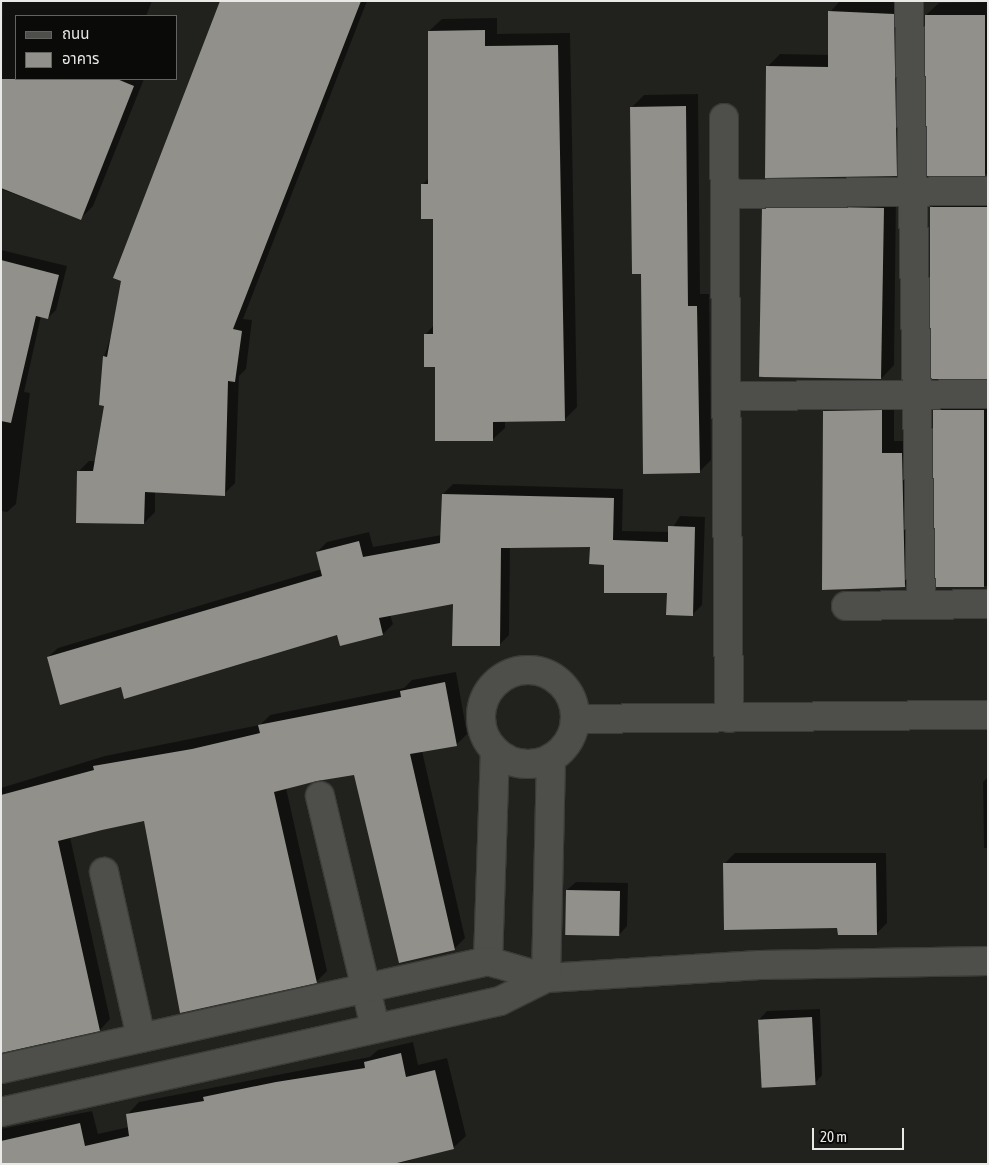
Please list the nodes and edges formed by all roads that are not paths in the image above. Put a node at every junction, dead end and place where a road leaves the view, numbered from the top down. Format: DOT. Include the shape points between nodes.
graph roads {
  1 [pos="909,1"];
  2 [pos="724,118"];
  3 [pos="914,188"];
  4 [pos="988,191"];
  5 [pos="725,194"];
  6 [pos="916,394"];
  7 [pos="988,394"];
  8 [pos="726,396"];
  9 [pos="988,604"];
  10 [pos="921,605"];
  11 [pos="846,606"];
  12 [pos="988,715"];
  13 [pos="728,718"];
  14 [pos="575,719"];
  15 [pos="495,751"];
  16 [pos="551,759"];
  17 [pos="320,796"];
  18 [pos="104,872"];
  19 [pos="988,960"];
  20 [pos="488,961"];
  21 [pos="546,978"];
  22 [pos="364,987"];
  23 [pos="375,1027"];
  24 [pos="141,1038"];
  25 [pos="1,1069"];
  26 [pos="1,1112"];
  1 -- 3 [label="street"];
  2 -- 5 [label="street"];
  3 -- 4 [label="street"];
  3 -- 5 [label="street"];
  3 -- 6 [label="street"];
  5 -- 8 [label="street"];
  6 -- 7 [label="street"];
  6 -- 8 [label="street"];
  6 -- 10 [label="street"];
  8 -- 13 [label="street"];
  9 -- 10 [label="street"];
  10 -- 11 [label="street"];
  12 -- 13 [label="street"];
  13 -- 14 [label="street"];
  14 -- 15 [label="street" via="570,694 549,674 520,670 506,674 494,684 481,710 486,739"];
  14 -- 16 [label="street" via="571,737"];
  15 -- 16 [label="street" via="521,764"];
  15 -- 20 [label="street"];
  16 -- 21 [label="street"];
  17 -- 22 [label="street"];
  18 -- 24 [label="street"];
  19 -- 21 [label="street" via="760,965"];
  20 -- 21 [label="street"];
  20 -- 22 [label="street"];
  21 -- 23 [label="street" via="500,1002"];
  22 -- 23 [label="street"];
  22 -- 24 [label="street"];
  23 -- 26 [label="street"];
  24 -- 25 [label="street"];
}
